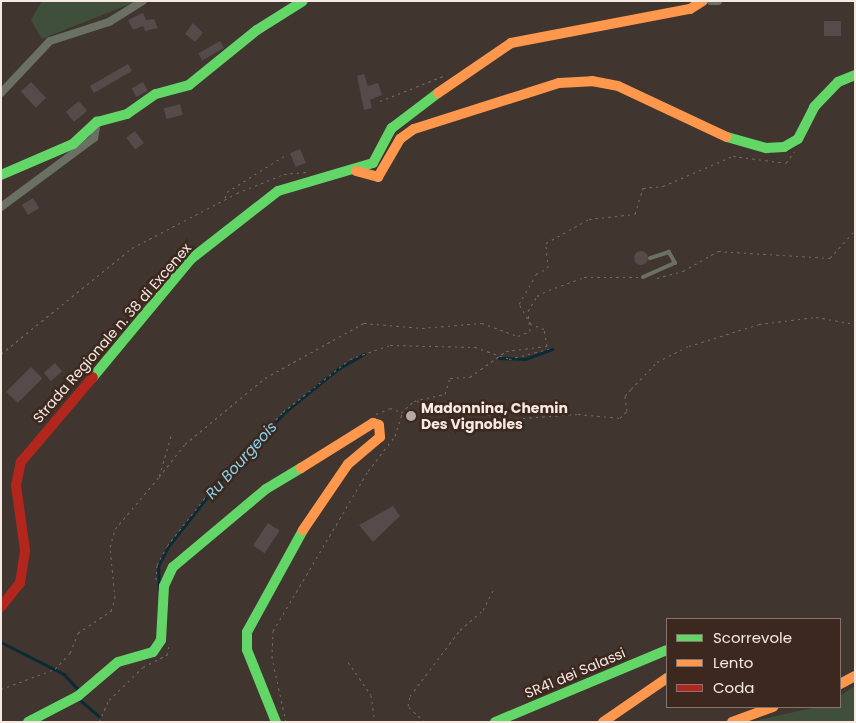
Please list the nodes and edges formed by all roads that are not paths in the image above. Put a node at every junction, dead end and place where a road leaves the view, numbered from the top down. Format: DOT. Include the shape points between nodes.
graph roads {
  1 [pos="143,1"];
  2 [pos="303,1"];
  3 [pos="703,1"];
  4 [pos="711,1"];
  5 [pos="718,1"];
  6 [pos="855,75"];
  7 [pos="1,93"];
  8 [pos="97,122"];
  9 [pos="356,171"];
  10 [pos="1,175"];
  11 [pos="1,207"];
  12 [pos="650,258"];
  13 [pos="642,277"];
  14 [pos="1,607"];
  15 [pos="666,650"];
  16 [pos="855,676"];
  17 [pos="666,679"];
  18 [pos="841,683"];
  19 [pos="770,708"];
  20 [pos="28,722"];
  21 [pos="276,722"];
  22 [pos="495,722"];
  23 [pos="603,722"];
  24 [pos="732,722"];
  1 -- 7 [label="street" via="109,22 50,41"];
  2 -- 8 [label="main road" via="257,30 189,86 156,94 127,114"];
  3 -- 9 [label="main road, Strada Regionale n. 38 di Excenex" via="690,9 511,43 469,68 392,128 373,163"];
  4 -- 5 [label="street"];
  6 -- 9 [label="main road" via="838,82 814,107 798,139 784,147 766,148 715,134 618,86 592,81 559,83 414,128 400,139 378,177"];
  8 -- 10 [label="main road" via="73,144"];
  8 -- 11 [label="street" via="94,138"];
  9 -- 14 [label="main road, Strada Regionale n. 38 di Excenex" via="278,191 244,214 191,259 53,420 21,462 16,485 25,550 20,583"];
  12 -- 13 [label="lane" via="669,252 675,263"];
  15 -- 22 [label="main road, SR41 dei Salassi"];
  16 -- 18 [label="main road"];
  17 -- 23 [label="main road"];
  19 -- 24 [label="main road"];
  20 -- 21 [label="main road" via="82,693 118,662 159,647 164,586 173,567 266,489 367,424 379,425 380,437 348,464 308,520 247,632 247,650"];
}
